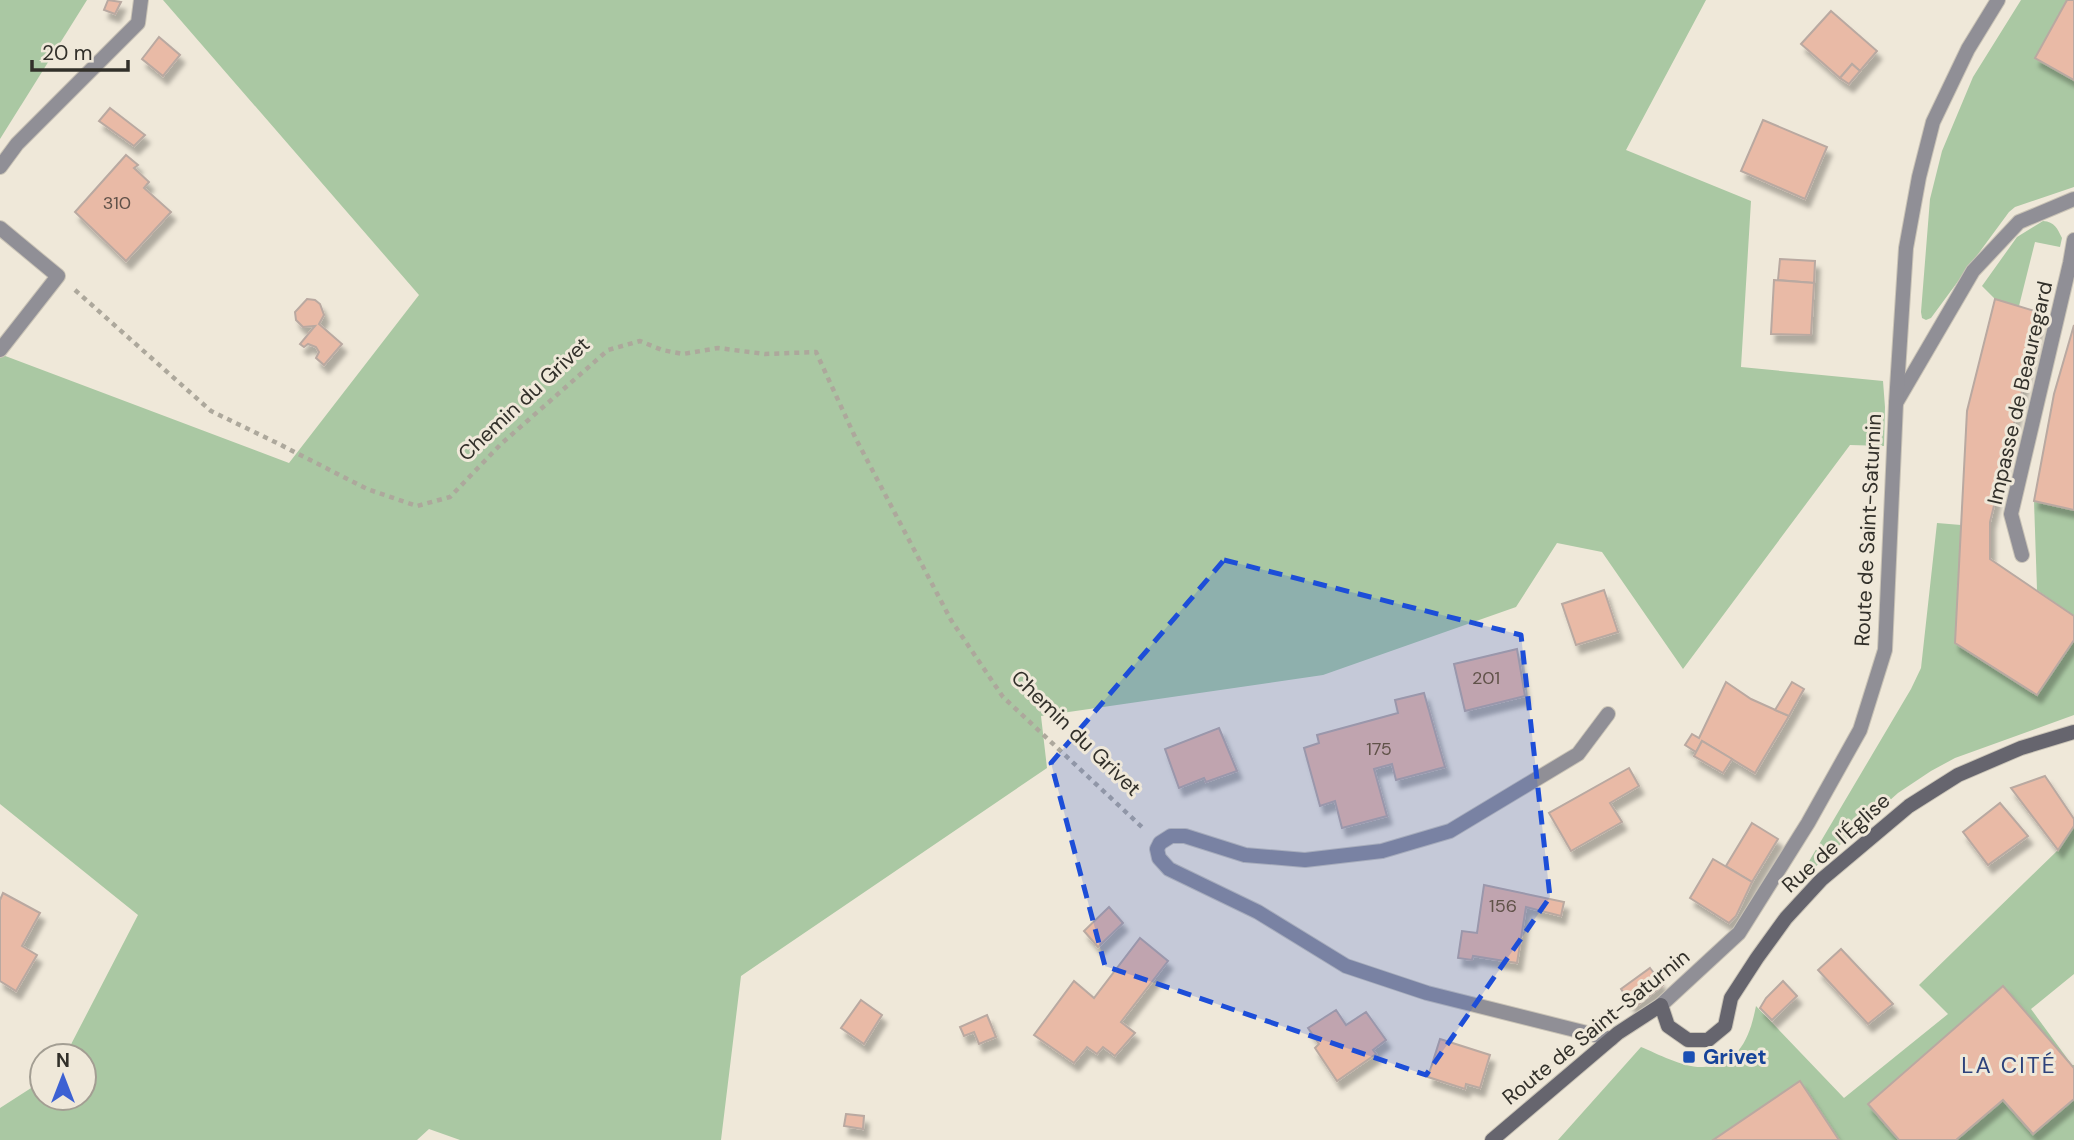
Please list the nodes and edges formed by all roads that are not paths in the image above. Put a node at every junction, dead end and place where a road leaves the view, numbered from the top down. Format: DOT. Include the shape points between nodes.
graph roads {
  1 [pos="141,0"];
  2 [pos="1998,0"];
  3 [pos="0,167"];
  4 [pos="2074,199"];
  5 [pos="0,228"];
  6 [pos="2074,240"];
  7 [pos="0,350"];
  8 [pos="1896,403"];
  9 [pos="2022,555"];
  10 [pos="1608,714"];
  11 [pos="2074,732"];
  12 [pos="1661,1005"];
  13 [pos="1611,1038"];
  14 [pos="1492,1140"];
  1 -- 3 [label="street" via="138,23 17,144"];
  2 -- 8 [label="street, Route de Saint-Saturnin" via="1933,122 1919,177 1906,248"];
  4 -- 8 [label="street" via="2019,222 1973,271"];
  5 -- 7 [label="street" via="58,276"];
  6 -- 9 [label="street, Impasse de Beauregard" via="2011,513"];
  8 -- 12 [label="street, Route de Saint-Saturnin" via="1885,650 1860,730 1738,933"];
  10 -- 13 [label="street" via="1578,754 1450,831 1382,851 1305,860 1245,855 1185,836 1171,836 1157,849 1169,869 1258,912 1346,965 1427,993"];
  11 -- 12 [label="street, Rue de l'Église" via="1958,775 1909,806 1830,872 1786,918 1731,998 1725,1026 1708,1040 1688,1040 1668,1026"];
  12 -- 13 [label="street, Route de Saint-Saturnin"];
  13 -- 14 [label="street, Route de Saint-Saturnin"];
}
